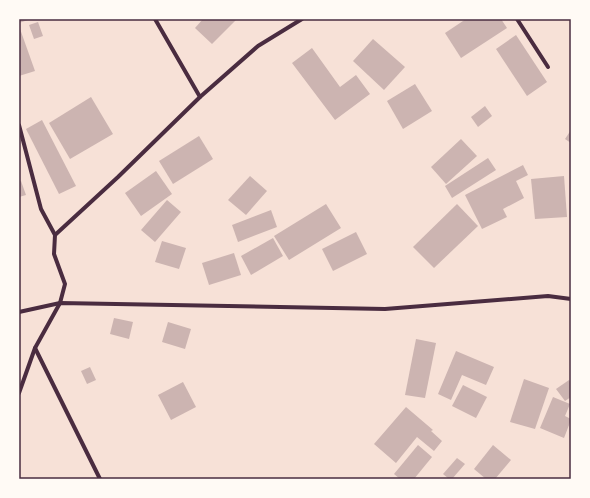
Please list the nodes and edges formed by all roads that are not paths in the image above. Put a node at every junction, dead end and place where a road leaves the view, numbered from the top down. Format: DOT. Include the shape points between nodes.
graph roads {
  1 [pos="155,19"];
  2 [pos="302,19"];
  3 [pos="517,19"];
  4 [pos="548,67"];
  5 [pos="200,97"];
  6 [pos="19,125"];
  7 [pos="55,236"];
  8 [pos="571,299"];
  9 [pos="60,303"];
  10 [pos="19,312"];
  11 [pos="35,348"];
  12 [pos="19,393"];
  13 [pos="100,479"];
  1 -- 5 [label="street"];
  2 -- 5 [label="street" via="258,46"];
  3 -- 4 [label="street"];
  5 -- 7 [label="street"];
  6 -- 7 [label="street" via="41,209"];
  7 -- 9 [label="street" via="54,254 64,284"];
  8 -- 9 [label="street" via="548,296 385,309"];
  9 -- 10 [label="street"];
  9 -- 11 [label="street"];
  11 -- 12 [label="street"];
  11 -- 13 [label="street"];
}
